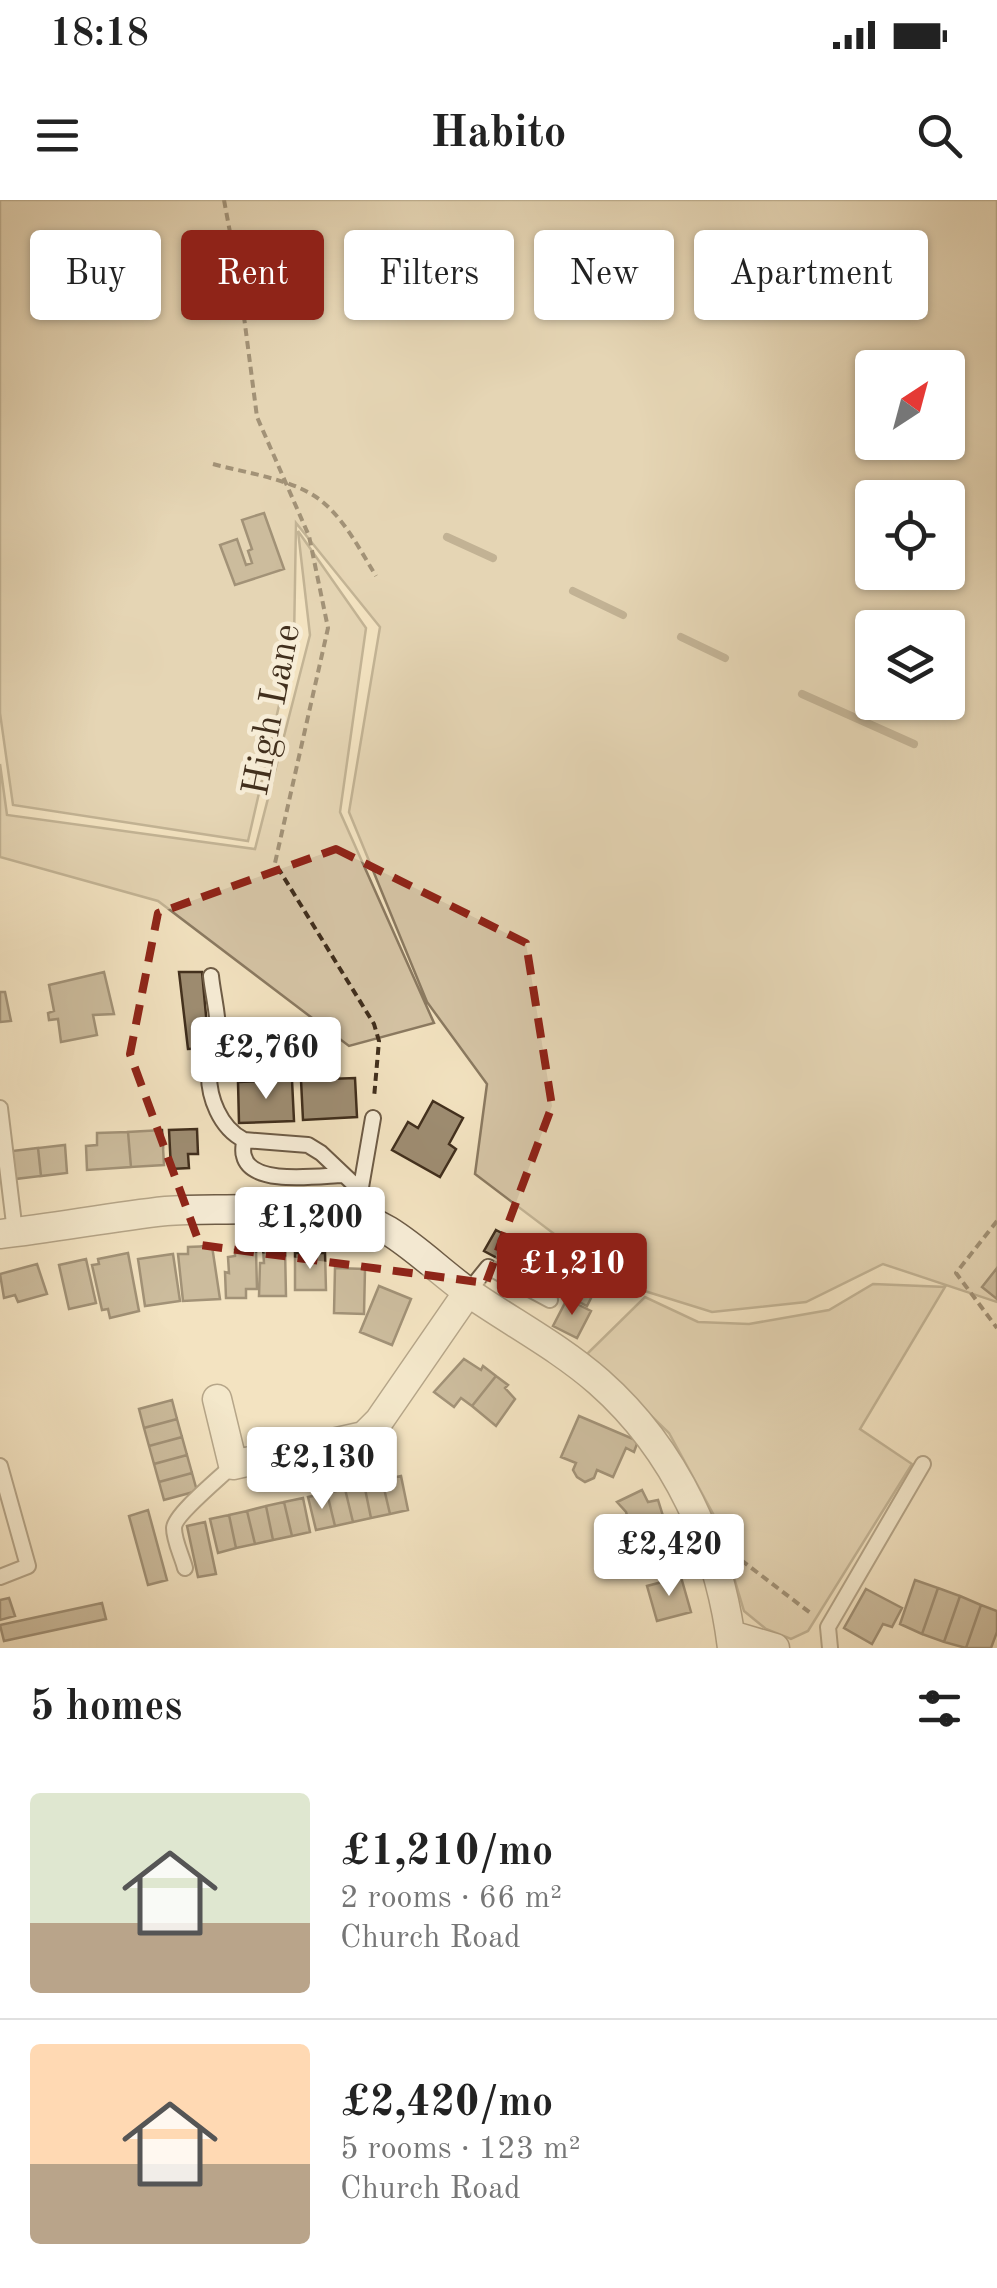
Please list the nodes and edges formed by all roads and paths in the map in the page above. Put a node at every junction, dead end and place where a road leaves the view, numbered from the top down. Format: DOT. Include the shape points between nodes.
graph roads {
  1 [pos="224,200"];
  2 [pos="213,464"];
  3 [pos="287,485"];
  4 [pos="376,576"];
  5 [pos="211,976"];
  6 [pos="0,1108"];
  7 [pos="373,1118"];
  8 [pos="244,1140"];
  9 [pos="342,1175"];
  10 [pos="358,1202"];
  11 [pos="997,1221"];
  12 [pos="8,1233"];
  13 [pos="468,1292"];
  14 [pos="550,1300"];
  15 [pos="997,1328"];
  16 [pos="217,1399"];
  17 [pos="923,1464"];
  18 [pos="234,1465"];
  19 [pos="0,1466"];
  20 [pos="709,1548"];
  21 [pos="185,1568"];
  22 [pos="0,1576"];
  23 [pos="828,1627"];
  24 [pos="731,1642"];
  25 [pos="775,1648"];
  26 [pos="830,1648"];
  1 -- 3 [label="path, High Lane" via="256,417"];
  2 -- 3 [label="path"];
  3 -- 4 [label="path" via="317,498 340,521"];
  3 -- 7 [label="path, High Lane" via="309,536 328,628 275,863 374,1024 379,1042"];
  5 -- 8 [label="lane" via="218,1044 209,1072 213,1104"];
  6 -- 12 [label="lane"];
  7 -- 10 [label="lane"];
  8 -- 9 [label="lane" via="308,1145"];
  8 -- 9 [label="lane" via="250,1168 265,1176"];
  9 -- 10 [label="lane"];
  10 -- 12 [label="street" via="168,1211"];
  10 -- 13 [label="street"];
  11 -- 15 [label="path" via="956,1273"];
  13 -- 14 [label="lane" via="488,1267"];
  13 -- 18 [label="street" via="364,1436"];
  13 -- 20 [label="street" via="599,1382 656,1442 692,1502"];
  16 -- 18 [label="street"];
  17 -- 23 [label="lane"];
  18 -- 21 [label="lane" via="179,1514 174,1526"];
  19 -- 22 [label="lane" via="28,1566"];
  20 -- 23 [label="path" via="736,1556"];
  20 -- 24 [label="street"];
  23 -- 26 [label="lane"];
  24 -- 25 [label="street"];
}
